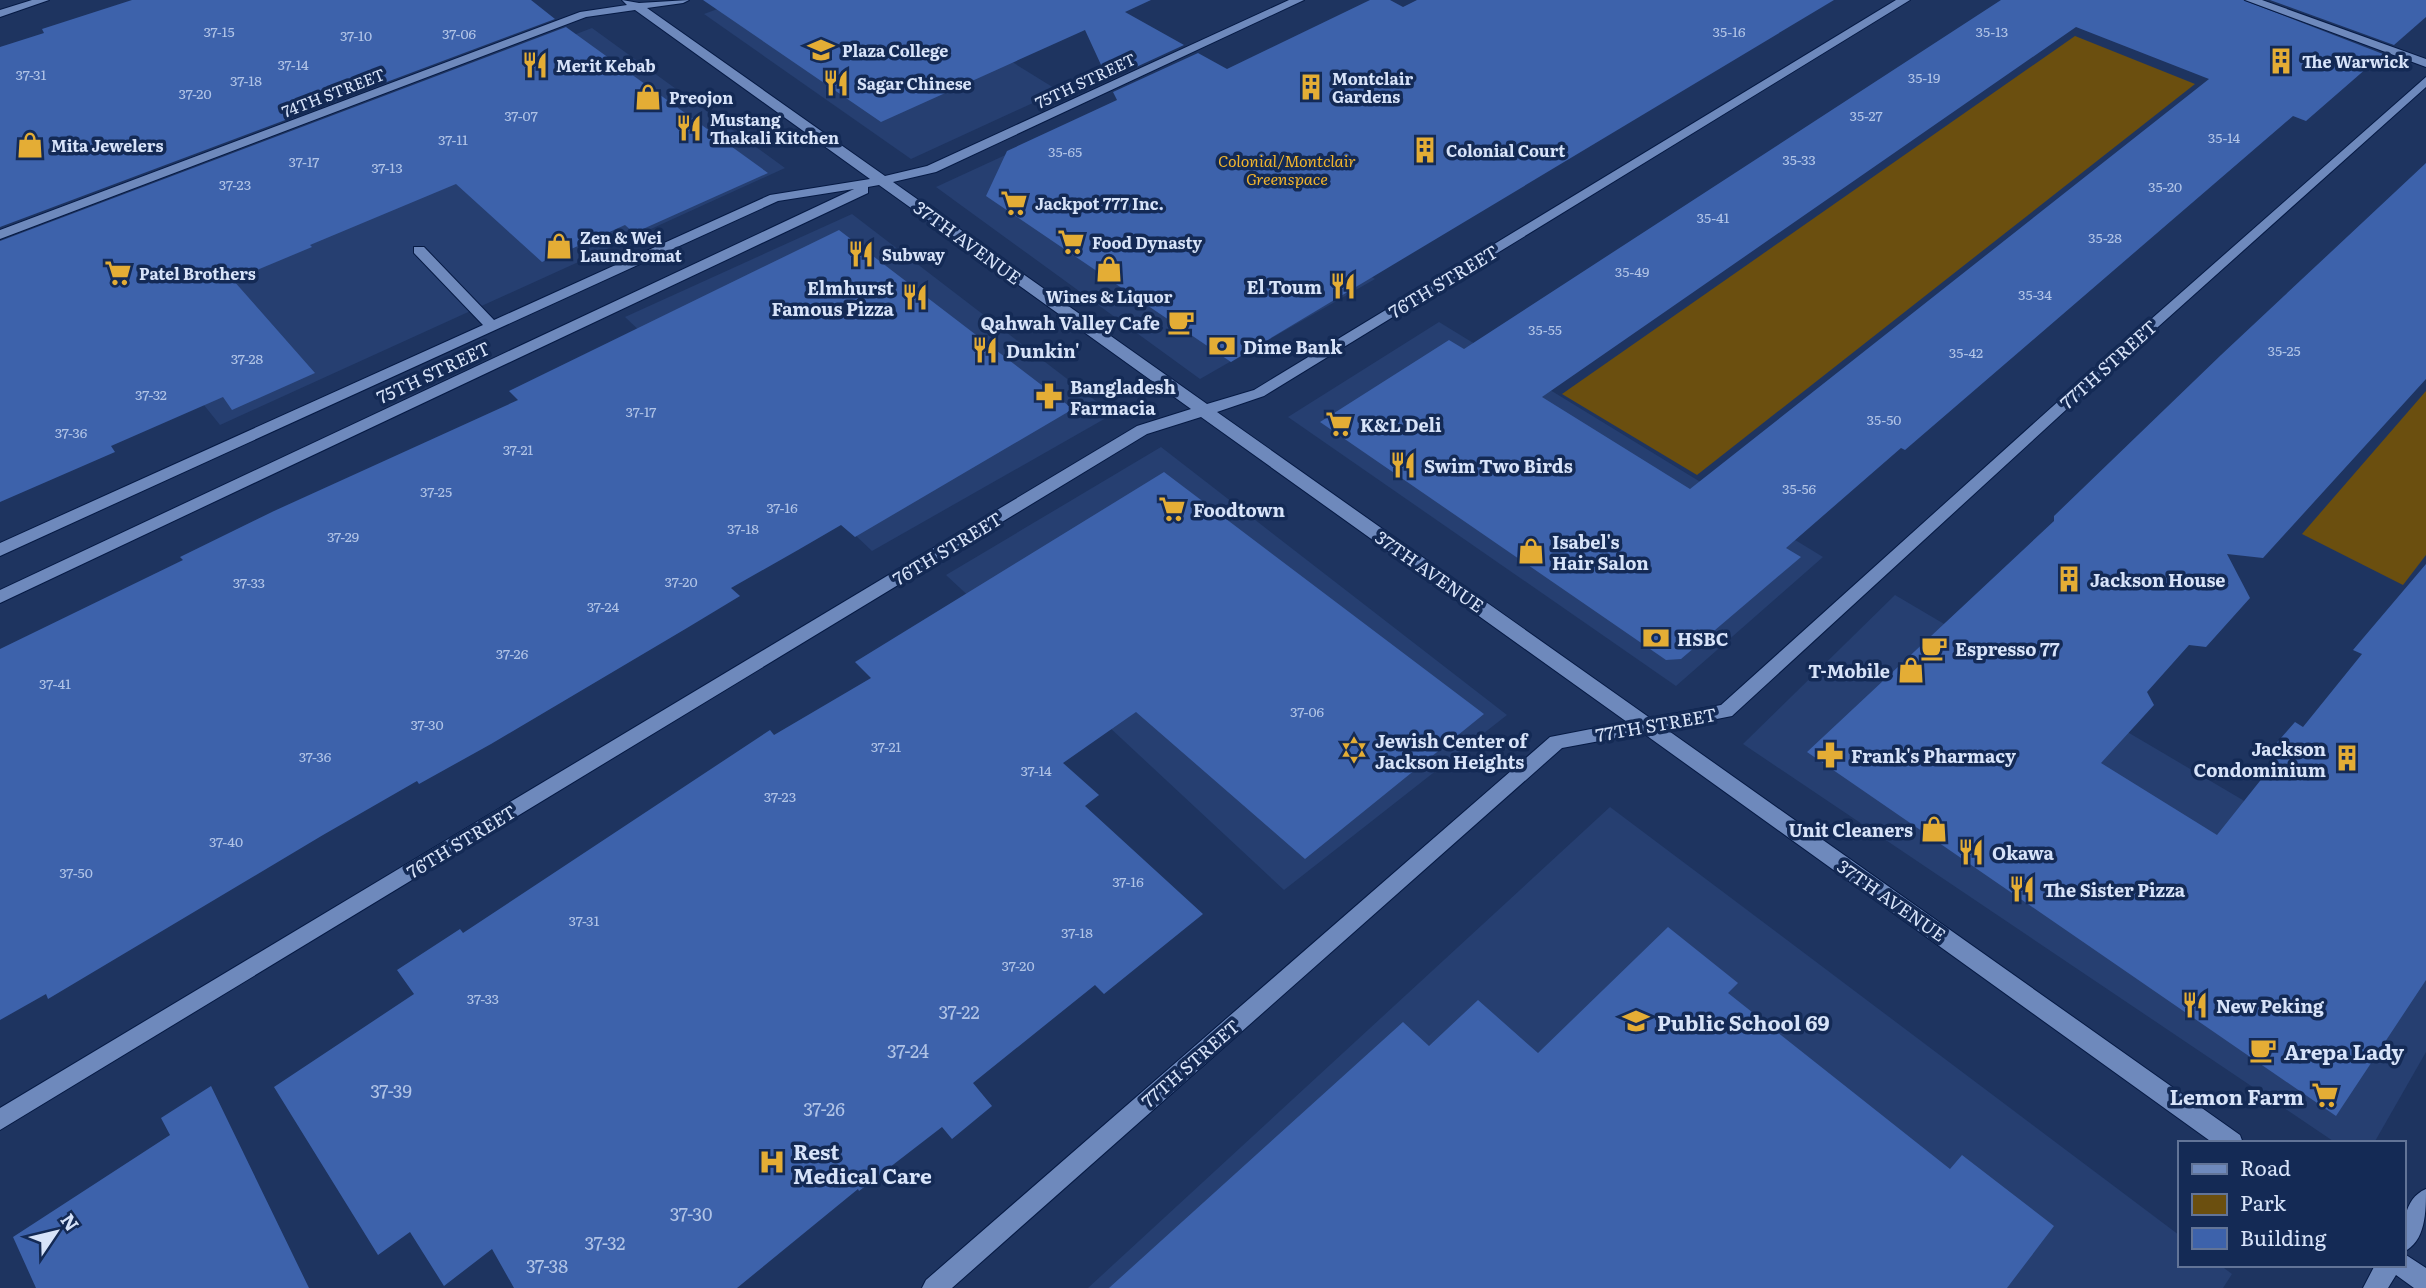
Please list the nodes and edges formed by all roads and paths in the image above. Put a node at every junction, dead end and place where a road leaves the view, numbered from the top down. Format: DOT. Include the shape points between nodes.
graph roads {
  1 [pos="43,0"];
  2 [pos="683,0"];
  3 [pos="1298,0"];
  4 [pos="1904,0"];
  5 [pos="2251,0"];
  6 [pos="633,4"];
  7 [pos="0,14"];
  8 [pos="2426,63"];
  9 [pos="2426,81"];
  10 [pos="883,181"];
  11 [pos="0,235"];
  12 [pos="419,250"];
  13 [pos="493,327"];
  14 [pos="1206,411"];
  15 [pos="0,550"];
  16 [pos="0,597"];
  17 [pos="1646,725"];
  18 [pos="0,1120"];
  19 [pos="2229,1141"];
  20 [pos="2426,1200"];
  21 [pos="2405,1237"];
  22 [pos="2405,1266"];
  23 [pos="2388,1267"];
  24 [pos="2426,1282"];
  25 [pos="934,1288"];
  26 [pos="2375,1288"];
  1 -- 7 [label="street"];
  2 -- 6 [label="street, 74TH STREET"];
  3 -- 10 [label="street, 75TH STREET" via="931,169"];
  4 -- 14 [label="street, 76TH STREET" via="1259,393"];
  5 -- 8 [label="street"];
  6 -- 10 [label="street, 37TH AVENUE"];
  6 -- 11 [label="street, 74TH STREET" via="584,14"];
  9 -- 17 [label="street, 77TH STREET" via="1726,711"];
  10 -- 13 [label="street, 75TH STREET" via="775,198"];
  10 -- 14 [label="street, 37TH AVENUE"];
  10 -- 16 [label="street, 75TH STREET"];
  12 -- 13 [label="street"];
  13 -- 15 [label="street, 75TH STREET"];
  14 -- 17 [label="street, 37TH AVENUE"];
  14 -- 18 [label="street, 76TH STREET" via="1134,435"];
  17 -- 19 [label="street, 37TH AVENUE"];
  17 -- 25 [label="street, 77TH STREET" via="1557,742"];
  20 -- 21 [label="street"];
  22 -- 24 [label="street"];
  23 -- 26 [label="street"];
}
